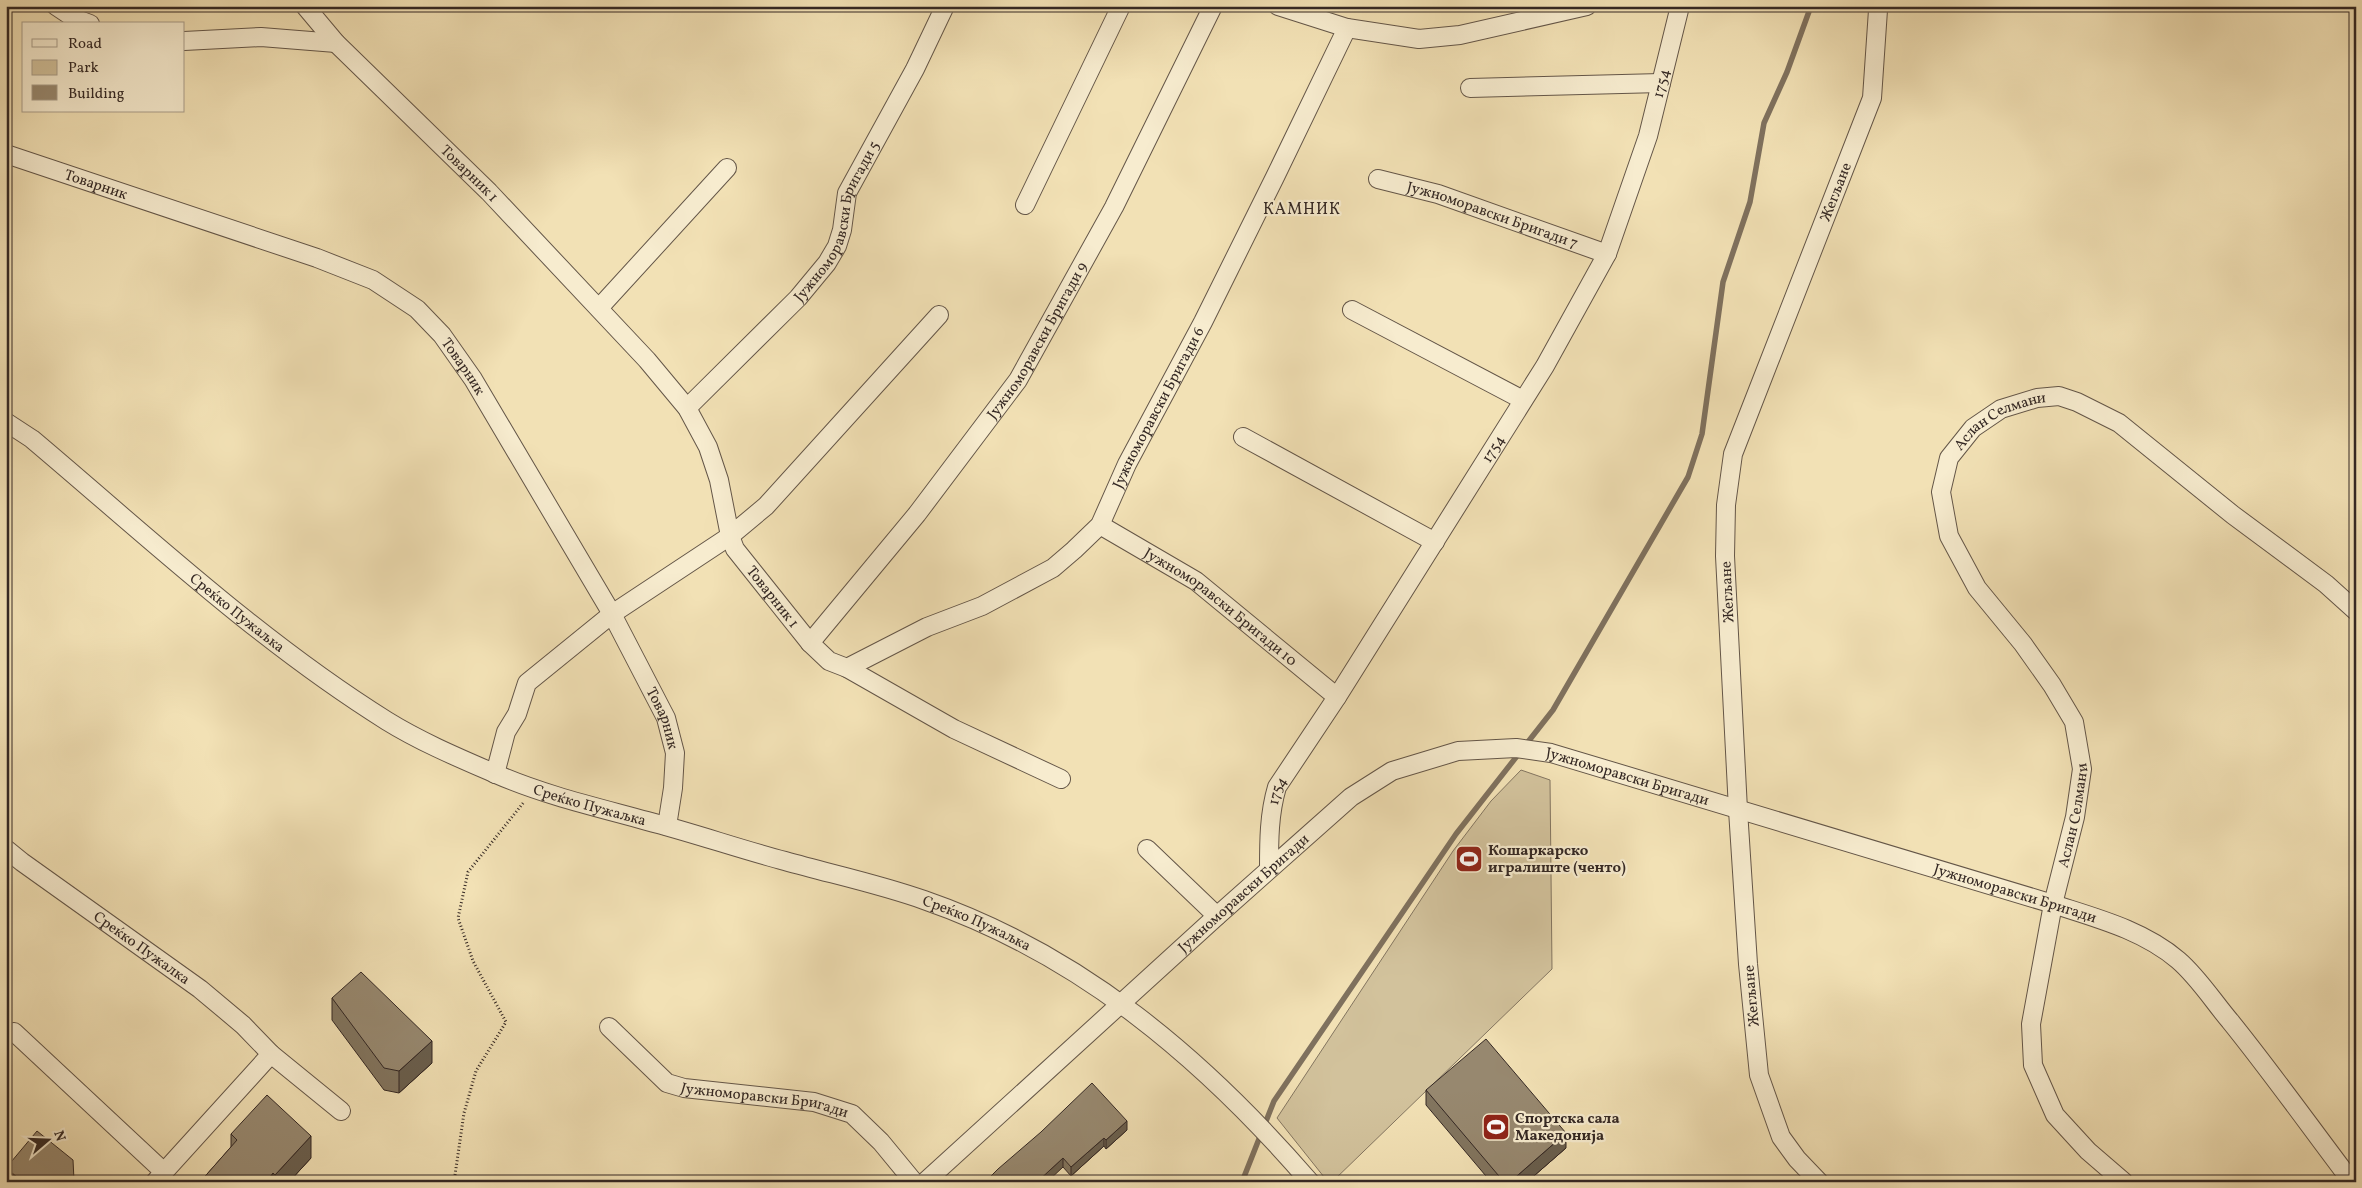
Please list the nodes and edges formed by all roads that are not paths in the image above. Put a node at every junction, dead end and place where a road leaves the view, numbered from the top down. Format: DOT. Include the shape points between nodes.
graph roads {
  1 [pos="56,6"];
  2 [pos="305,6"];
  3 [pos="945,6"];
  4 [pos="1121,6"];
  5 [pos="1213,6"];
  6 [pos="1278,6"];
  7 [pos="1588,6"];
  8 [pos="1680,6"];
  9 [pos="1878,10"];
  10 [pos="85,22"];
  11 [pos="1347,28"];
  12 [pos="185,41"];
  13 [pos="336,43"];
  14 [pos="1661,83"];
  15 [pos="1470,88"];
  16 [pos="6,154"];
  17 [pos="727,168"];
  18 [pos="1378,179"];
  19 [pos="1025,205"];
  20 [pos="1607,254"];
  21 [pos="599,308"];
  22 [pos="1352,310"];
  23 [pos="939,315"];
  24 [pos="1522,400"];
  25 [pos="687,408"];
  26 [pos="6,422"];
  27 [pos="1243,437"];
  28 [pos="1100,525"];
  29 [pos="730,536"];
  30 [pos="1435,542"];
  31 [pos="2356,611"];
  32 [pos="612,614"];
  33 [pos="810,643"];
  34 [pos="847,668"];
  35 [pos="1338,697"];
  36 [pos="495,774"];
  37 [pos="1061,779"];
  38 [pos="1738,810"];
  39 [pos="667,826"];
  40 [pos="6,849"];
  41 [pos="1147,850"];
  42 [pos="1269,869"];
  43 [pos="2054,904"];
  44 [pos="1217,916"];
  45 [pos="1123,1004"];
  46 [pos="609,1027"];
  47 [pos="14,1032"];
  48 [pos="272,1054"];
  49 [pos="341,1111"];
  50 [pos="160,1177"];
  51 [pos="914,1182"];
  52 [pos="925,1182"];
  53 [pos="1310,1182"];
  54 [pos="1820,1182"];
  55 [pos="2124,1182"];
  56 [pos="2352,1182"];
  1 -- 10 [label="street"];
  2 -- 13 [label="street, Товарник 1"];
  3 -- 25 [label="street, Јужноморавски Бригади 5" via="915,69 847,193 842,230 827,263 798,298"];
  4 -- 19 [label="street"];
  5 -- 33 [label="street, Јужноморавски Бригади 9" via="1114,207 1018,380 917,514"];
  6 -- 11 [label="street"];
  7 -- 11 [label="street" via="1460,35 1418,40"];
  8 -- 14 [label="street, 1754"];
  9 -- 38 [label="street, Жегљане" via="1872,98 1733,454 1724,556"];
  11 -- 28 [label="street, Јужноморавски Бригади 6"];
  12 -- 13 [label="street" via="261,37"];
  13 -- 21 [label="street, Товарник 1" via="489,192"];
  14 -- 15 [label="street"];
  14 -- 20 [label="street, 1754" via="1648,136"];
  16 -- 32 [label="street, Товарник" via="317,258 373,280 417,309 442,335 473,380"];
  17 -- 21 [label="street"];
  18 -- 20 [label="street, Јужноморавски Бригади 7" via="1438,194"];
  20 -- 24 [label="street, 1754" via="1545,366"];
  21 -- 25 [label="street, Товарник 1"];
  22 -- 24 [label="street"];
  23 -- 29 [label="street" via="766,506"];
  24 -- 30 [label="street, 1754"];
  25 -- 29 [label="street, Товарник 1" via="708,448 719,480"];
  26 -- 36 [label="street, Среќко Пужаљка" via="32,439 313,672 391,723"];
  27 -- 30 [label="street"];
  28 -- 34 [label="street, Јужноморавски Бригади 6" via="1053,568 982,606 927,627"];
  28 -- 35 [label="street, Јужноморавски Бригади 10" via="1196,581"];
  29 -- 32 [label="street"];
  29 -- 33 [label="street, Товарник 1" via="743,561"];
  30 -- 35 [label="street, 1754"];
  31 -- 43 [label="street, Аслан Селмани" via="2326,584 2098,410 2059,396 2037,398 2001,409 1973,428 1949,458 1940,492 1949,536 1977,588 2023,644 2074,722 2082,769"];
  32 -- 36 [label="street" via="526,683 517,714 506,732"];
  32 -- 39 [label="street, Товарник" via="648,681 672,736 674,753"];
  33 -- 34 [label="street, Товарник 1" via="829,661"];
  34 -- 37 [label="street, Товарник 1" via="954,729"];
  35 -- 42 [label="street, 1754" via="1276,787 1269,829"];
  36 -- 39 [label="street, Среќко Пужаљка" via="533,790"];
  38 -- 42 [label="street, Јужноморавски Бригади" via="1551,753 1516,748 1458,751 1392,771 1351,797"];
  38 -- 43 [label="street, Јужноморавски Бригади"];
  38 -- 54 [label="street, Жегљане" via="1758,1075 1781,1137"];
  39 -- 45 [label="street, Среќко Пужаљка" via="924,900 1007,934 1072,968"];
  40 -- 48 [label="street, Среќко Пужалка" via="200,989"];
  41 -- 44 [label="street"];
  42 -- 44 [label="street, Јужноморавски Бригади"];
  43 -- 55 [label="street, Јужноморавски Бригади" via="2030,1024 2034,1065 2055,1115 2088,1151"];
  43 -- 56 [label="street, Јужноморавски Бригади" via="2113,924 2150,941 2178,960 2257,1055"];
  44 -- 45 [label="street, Јужноморавски Бригади"];
  45 -- 52 [label="street, Јужноморавски Бригади"];
  45 -- 53 [label="street, Среќко Пужаљка" via="1224,1089 1272,1137"];
  46 -- 51 [label="street, Јужноморавски Бригади" via="667,1083 684,1088 814,1102 852,1114 882,1142"];
  47 -- 50 [label="street"];
  48 -- 49 [label="street, Среќко Пужалка"];
  48 -- 50 [label="street"];
}
